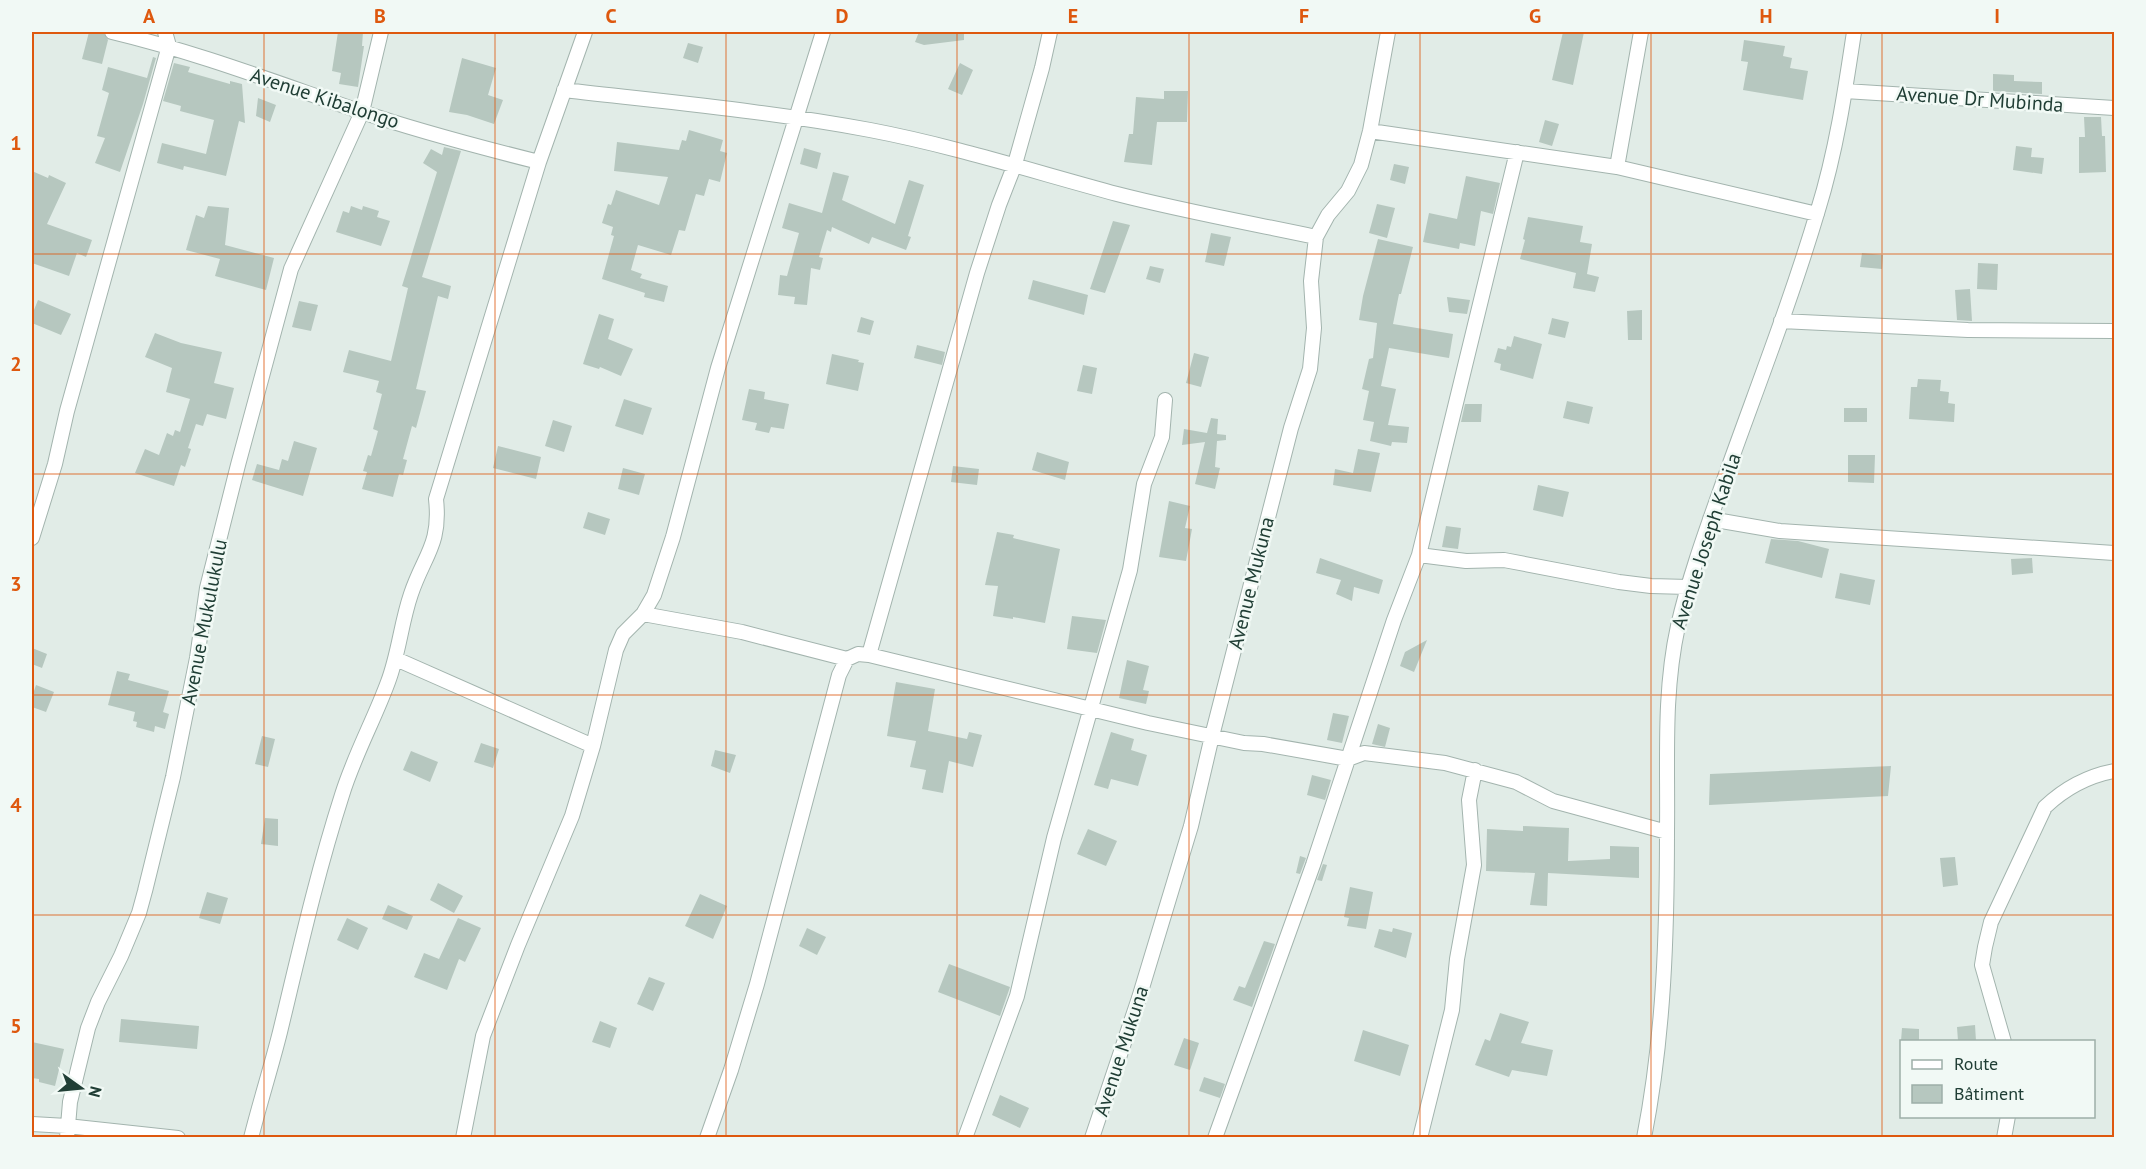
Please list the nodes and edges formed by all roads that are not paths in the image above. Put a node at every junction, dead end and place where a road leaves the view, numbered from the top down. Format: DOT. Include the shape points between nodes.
graph roads {
  1 [pos="112,32"];
  2 [pos="165,32"];
  3 [pos="381,32"];
  4 [pos="585,32"];
  5 [pos="823,32"];
  6 [pos="1050,32"];
  7 [pos="1388,32"];
  8 [pos="1641,32"];
  9 [pos="1854,32"];
  10 [pos="169,46"];
  11 [pos="564,90"];
  12 [pos="1845,91"];
  13 [pos="2115,108"];
  14 [pos="362,112"];
  15 [pos="795,118"];
  16 [pos="1370,131"];
  17 [pos="1517,152"];
  18 [pos="539,162"];
  19 [pos="1016,164"];
  20 [pos="1617,167"];
  21 [pos="1817,214"];
  22 [pos="1316,237"];
  23 [pos="1781,321"];
  24 [pos="2115,331"];
  25 [pos="1165,400"];
  26 [pos="1710,519"];
  27 [pos="32,538"];
  28 [pos="2115,553"];
  29 [pos="1419,555"];
  30 [pos="1688,587"];
  31 [pos="643,614"];
  32 [pos="868,655"];
  33 [pos="847,658"];
  34 [pos="396,659"];
  35 [pos="1090,709"];
  36 [pos="1212,736"];
  37 [pos="593,746"];
  38 [pos="1348,759"];
  39 [pos="1475,770"];
  40 [pos="2115,771"];
  41 [pos="1667,832"];
  42 [pos="2004,1040"];
  43 [pos="2008,1118"];
  44 [pos="32,1124"];
  45 [pos="67,1132"];
  46 [pos="178,1137"];
  47 [pos="250,1137"];
  48 [pos="463,1137"];
  49 [pos="707,1137"];
  50 [pos="965,1137"];
  51 [pos="1092,1137"];
  52 [pos="1215,1137"];
  53 [pos="1420,1137"];
  54 [pos="1644,1137"];
  55 [pos="2004,1137"];
  1 -- 10 [label="street, Avenue Kibalongo"];
  2 -- 10 [label="street"];
  3 -- 14 [label="street, Avenue Mukulukulu"];
  4 -- 11 [label="street"];
  5 -- 15 [label="street"];
  6 -- 19 [label="street"];
  7 -- 16 [label="street, Avenue Mukuna"];
  8 -- 20 [label="street"];
  9 -- 12 [label="street, Avenue Joseph Kabila"];
  10 -- 14 [label="street, Avenue Kibalongo"];
  10 -- 27 [label="street"];
  11 -- 15 [label="street"];
  11 -- 18 [label="street"];
  12 -- 13 [label="street, Avenue Dr Mubinda"];
  12 -- 21 [label="street, Avenue Joseph Kabila"];
  14 -- 18 [label="street, Avenue Kibalongo"];
  14 -- 45 [label="street, Avenue Mukulukulu" via="291,269 207,588 173,777 145,891 88,1028"];
  15 -- 19 [label="street" via="871,130"];
  15 -- 31 [label="street" via="718,368 673,537 654,595"];
  16 -- 17 [label="street"];
  16 -- 22 [label="street, Avenue Mukuna" via="1361,165 1348,191"];
  17 -- 20 [label="street"];
  17 -- 29 [label="street"];
  18 -- 34 [label="street" via="436,500 433,545 412,590"];
  19 -- 22 [label="street" via="1117,194"];
  19 -- 32 [label="street" via="977,273"];
  20 -- 21 [label="street"];
  21 -- 23 [label="street, Avenue Joseph Kabila"];
  22 -- 36 [label="street, Avenue Mukuna" via="1310,369 1291,428"];
  23 -- 24 [label="street" via="1968,330"];
  23 -- 26 [label="street, Avenue Joseph Kabila"];
  25 -- 35 [label="street" via="1162,437 1144,484 1130,570"];
  26 -- 28 [label="street" via="1780,531"];
  26 -- 30 [label="street, Avenue Joseph Kabila"];
  29 -- 30 [label="street" via="1466,561 1503,560 1619,582"];
  29 -- 38 [label="street"];
  30 -- 41 [label="street, Avenue Joseph Kabila" via="1670,667 1666,712"];
  31 -- 33 [label="street" via="742,632"];
  31 -- 37 [label="street" via="623,634 616,650"];
  32 -- 33 [label="street"];
  32 -- 35 [label="street"];
  33 -- 49 [label="street" via="839,675 757,984"];
  34 -- 37 [label="street"];
  34 -- 47 [label="street" via="343,793"];
  35 -- 36 [label="street"];
  35 -- 50 [label="street" via="1038,899 1017,996"];
  36 -- 38 [label="street"];
  36 -- 51 [label="street, Avenue Mukuna" via="1171,895"];
  37 -- 48 [label="street" via="573,816 493,1006"];
  38 -- 39 [label="street" via="1364,753"];
  38 -- 52 [label="street"];
  39 -- 41 [label="street" via="1516,782 1553,801"];
  39 -- 53 [label="street" via="1469,800 1474,865 1452,1010"];
  40 -- 42 [label="street" via="2079,783 2045,807 1991,922 1982,965"];
  41 -- 54 [label="street, Avenue Joseph Kabila" via="1663,993 1655,1079"];
  43 -- 55 [label="street"];
  44 -- 45 [label="street"];
  45 -- 46 [label="street"];
}
